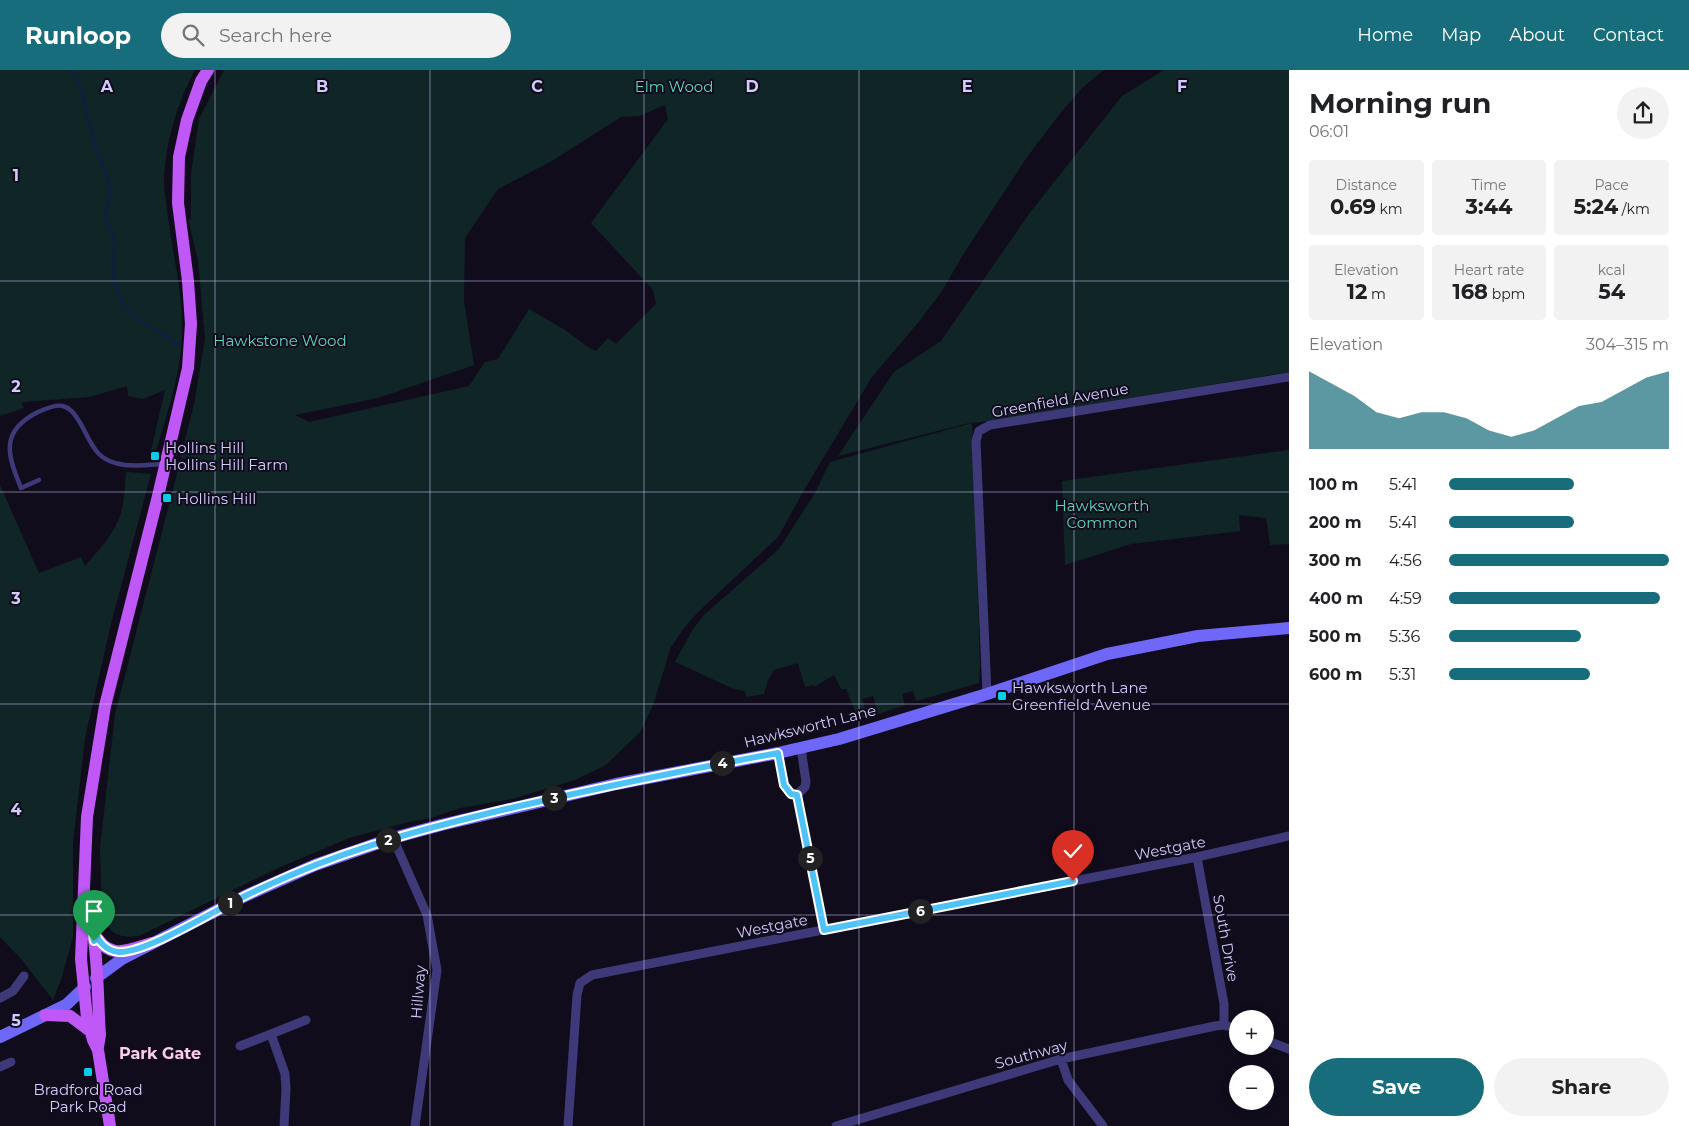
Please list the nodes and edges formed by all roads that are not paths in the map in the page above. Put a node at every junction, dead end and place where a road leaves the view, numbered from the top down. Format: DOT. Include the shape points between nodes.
graph roads {
  1 [pos="208,70"];
  2 [pos="1289,376"];
  3 [pos="166,464"];
  4 [pos="39,480"];
  5 [pos="1289,628"];
  6 [pos="987,694"];
  7 [pos="800,748"];
  8 [pos="778,753"];
  9 [pos="797,795"];
  10 [pos="1289,836"];
  11 [pos="393,838"];
  12 [pos="1197,857"];
  13 [pos="84,896"];
  14 [pos="92,929"];
  15 [pos="824,930"];
  16 [pos="152,943"];
  17 [pos="24,976"];
  18 [pos="96,978"];
  19 [pos="85,987"];
  20 [pos="0,998"];
  21 [pos="45,1015"];
  22 [pos="306,1020"];
  23 [pos="1224,1025"];
  24 [pos="1229,1026"];
  25 [pos="90,1031"];
  26 [pos="271,1034"];
  27 [pos="0,1037"];
  28 [pos="1274,1043"];
  29 [pos="240,1046"];
  30 [pos="1289,1049"];
  31 [pos="98,1050"];
  32 [pos="1061,1059"];
  33 [pos="11,1062"];
  34 [pos="0,1067"];
  35 [pos="110,1126"];
  36 [pos="284,1126"];
  37 [pos="415,1126"];
  38 [pos="568,1126"];
  39 [pos="836,1126"];
  40 [pos="1103,1126"];
  1 -- 3 [label="main road" via="186,120 179,158 178,203 191,324 188,368"];
  2 -- 6 [label="street, Greenfield Avenue" via="990,425 979,430 976,441"];
  3 -- 4 [label="lane" via="123,465 100,456 71,410 59,405 23,421 11,434 9,459 21,488"];
  3 -- 13 [label="main road" via="105,706 86,817"];
  5 -- 6 [label="street, Hawksworth Lane" via="1198,636 1107,654"];
  6 -- 7 [label="street, Hawksworth Lane"];
  7 -- 8 [label="street, Hawksworth Lane"];
  7 -- 9 [label="street" via="806,782"];
  8 -- 9 [label="street" via="784,785 791,794"];
  8 -- 11 [label="street, Hawksworth Lane" via="616,784"];
  9 -- 15 [label="street"];
  10 -- 12 [label="street, Westgate"];
  11 -- 16 [label="street, Hawksworth Lane" via="289,876"];
  11 -- 37 [label="street, Hillway" via="427,915 437,970"];
  12 -- 15 [label="street, Westgate"];
  12 -- 23 [label="street, South Drive" via="1224,1004"];
  13 -- 14 [label="main road"];
  13 -- 19 [label="main road" via="81,958"];
  14 -- 16 [label="main road" via="99,942 114,951"];
  14 -- 18 [label="main road"];
  15 -- 38 [label="street, Westgate" via="585,978 576,995"];
  16 -- 18 [label="street, Hawksworth Lane"];
  17 -- 20 [label="street" via="13,991"];
  18 -- 19 [label="main road"];
  18 -- 31 [label="main road"];
  19 -- 21 [label="street" via="66,1005"];
  19 -- 25 [label="main road"];
  21 -- 25 [label="main road" via="70,1016"];
  21 -- 27 [label="street"];
  22 -- 26 [label="street"];
  23 -- 24 [label="street, Southway"];
  23 -- 32 [label="street, Southway"];
  25 -- 31 [label="main road"];
  26 -- 29 [label="street"];
  26 -- 36 [label="street" via="285,1074"];
  28 -- 30 [label="street"];
  31 -- 35 [label="main road"];
  32 -- 39 [label="street, Southway"];
  32 -- 40 [label="street" via="1068,1080"];
  33 -- 34 [label="street"];
}
